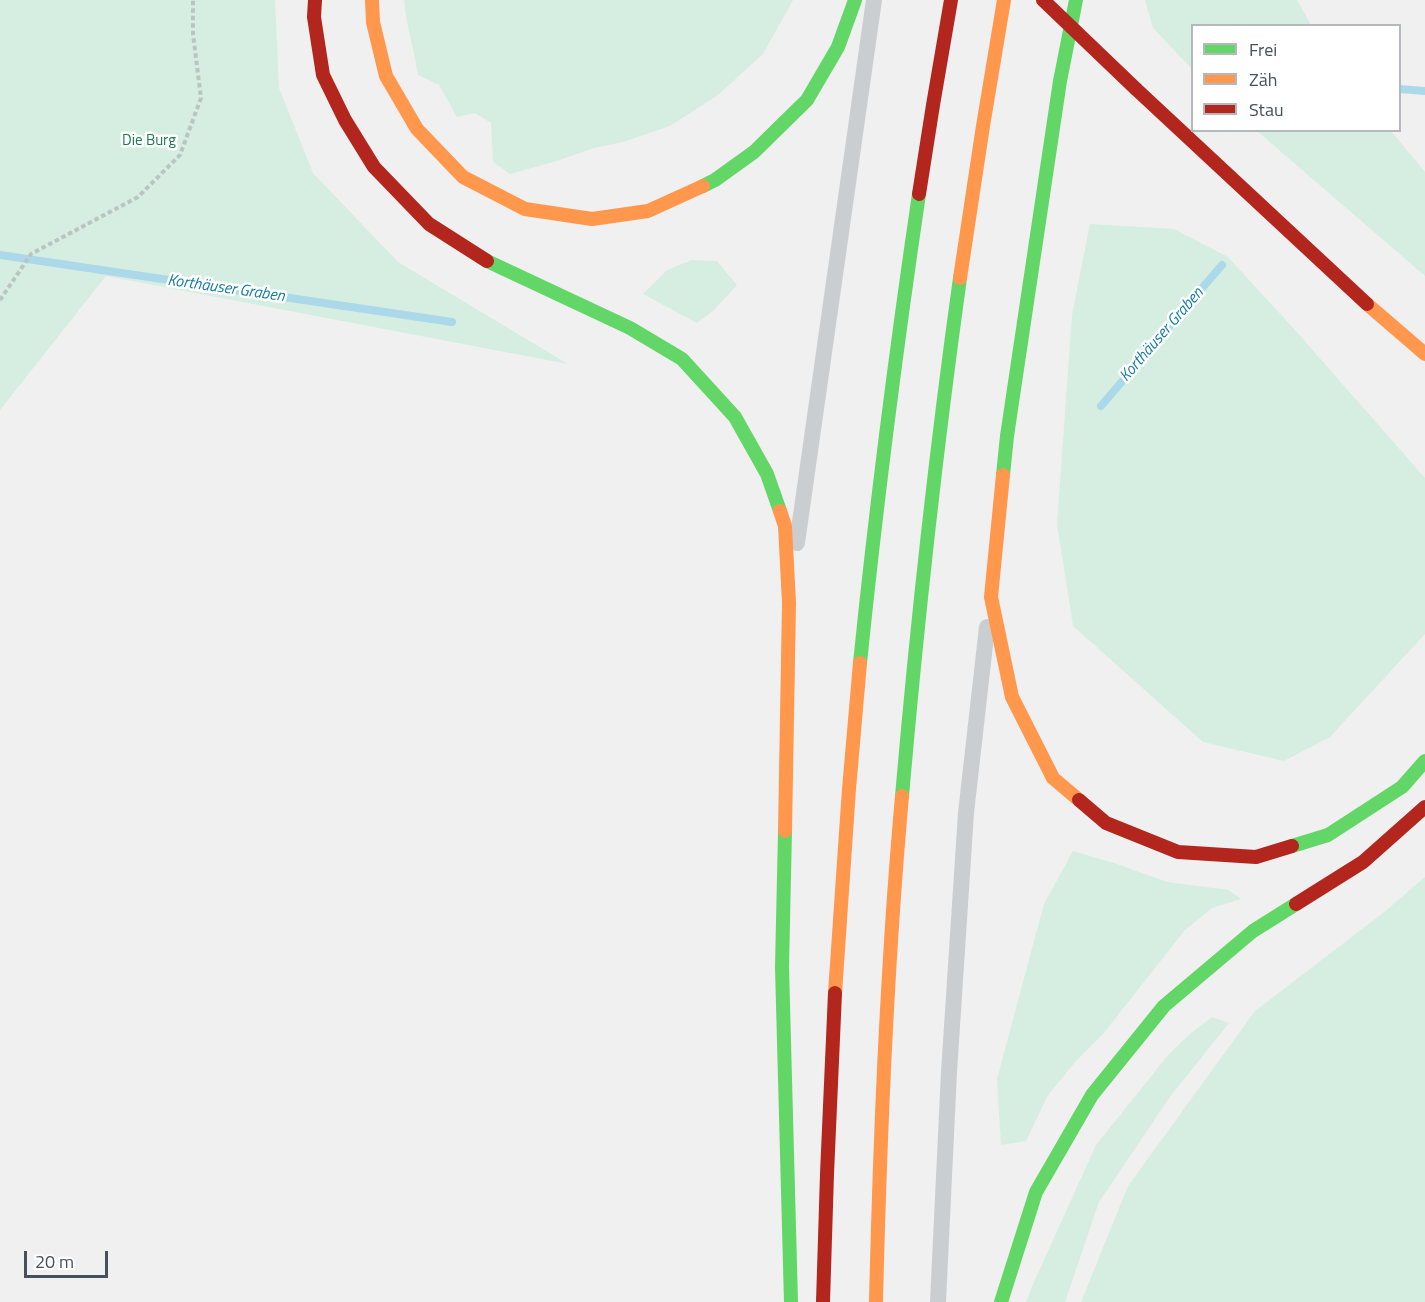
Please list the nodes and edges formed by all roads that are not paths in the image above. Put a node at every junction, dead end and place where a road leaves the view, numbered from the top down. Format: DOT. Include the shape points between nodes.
graph roads {
  1 [pos="315,0"];
  2 [pos="372,0"];
  3 [pos="855,0"];
  4 [pos="874,0"];
  5 [pos="951,0"];
  6 [pos="1004,0"];
  7 [pos="1043,0"];
  8 [pos="1076,0"];
  9 [pos="1425,354"];
  10 [pos="991,597"];
  11 [pos="789,603"];
  12 [pos="1425,761"];
  13 [pos="1425,807"];
  14 [pos="792,1302"];
  15 [pos="823,1302"];
  16 [pos="876,1302"];
  17 [pos="938,1302"];
  18 [pos="1001,1302"];
  1 -- 11 [label="main road" via="323,75 345,120 374,167 429,224 482,258 630,328 682,359 735,417 767,474 785,526"];
  2 -- 3 [label="main road" via="373,22 386,76 417,129 463,177 525,209 592,219 648,211 715,180 754,152 807,100 838,47"];
  4 -- 11 [label="lane"];
  5 -- 15 [label="main road" via="889,398 866,603 835,982"];
  6 -- 16 [label="main road" via="969,215 918,615 888,993"];
  7 -- 9 [label="main road, bridge" via="1346,285"];
  8 -- 10 [label="main road" via="1006,436"];
  10 -- 12 [label="main road" via="1012,697 1053,778 1106,823 1178,852 1256,857 1328,836 1402,787"];
  10 -- 17 [label="lane" via="966,813"];
  11 -- 14 [label="main road" via="782,967"];
  13 -- 18 [label="main road" via="1363,862 1253,931 1164,1006 1092,1095 1036,1192"];
}
